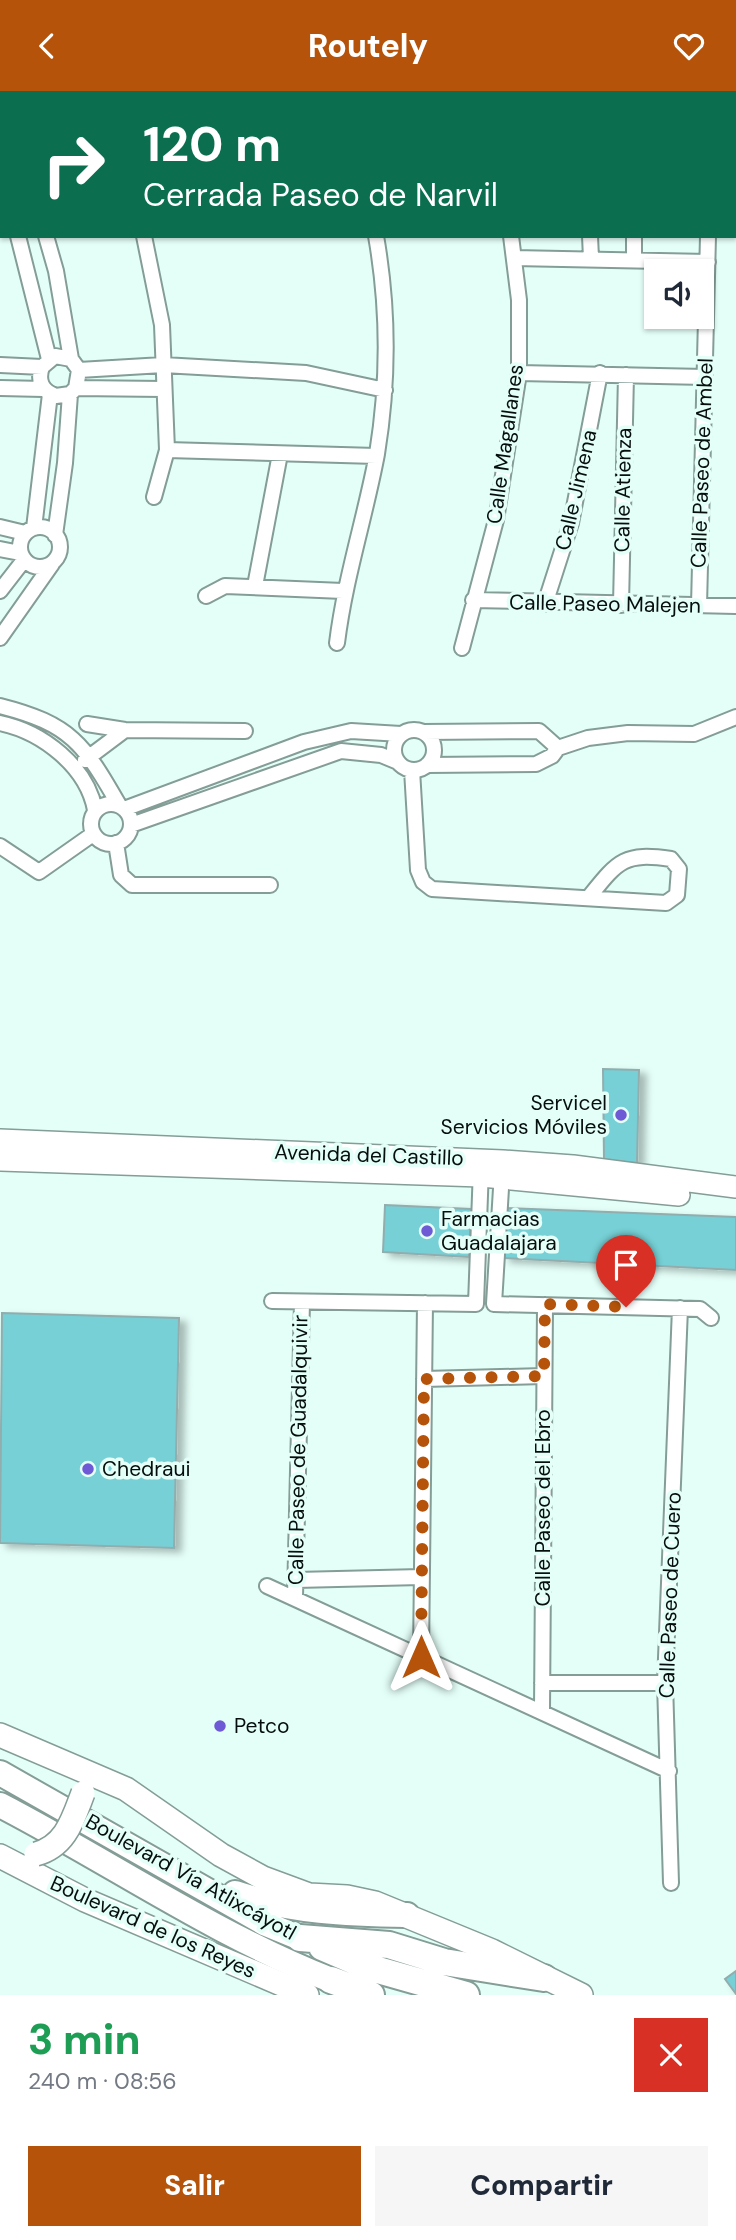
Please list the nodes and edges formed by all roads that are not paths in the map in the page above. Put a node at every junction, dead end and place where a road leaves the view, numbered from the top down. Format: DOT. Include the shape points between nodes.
graph roads {
  1 [pos="18,238"];
  2 [pos="46,238"];
  3 [pos="144,238"];
  4 [pos="376,238"];
  5 [pos="511,238"];
  6 [pos="590,238"];
  7 [pos="634,238"];
  8 [pos="708,238"];
  9 [pos="514,258"];
  10 [pos="592,258"];
  11 [pos="634,258"];
  12 [pos="652,259"];
  13 [pos="708,259"];
  14 [pos="706,329"];
  15 [pos="46,363"];
  16 [pos="0,365"];
  17 [pos="75,365"];
  18 [pos="163,365"];
  19 [pos="519,373"];
  20 [pos="600,373"];
  21 [pos="626,375"];
  22 [pos="705,377"];
  23 [pos="0,388"];
  24 [pos="163,389"];
  25 [pos="385,390"];
  26 [pos="46,391"];
  27 [pos="73,391"];
  28 [pos="167,450"];
  29 [pos="280,454"];
  30 [pos="376,456"];
  31 [pos="154,497"];
  32 [pos="0,527"];
  33 [pos="29,531"];
  34 [pos="55,535"];
  35 [pos="0,549"];
  36 [pos="22,557"];
  37 [pos="52,563"];
  38 [pos="255,586"];
  39 [pos="0,591"];
  40 [pos="343,591"];
  41 [pos="206,596"];
  42 [pos="473,600"];
  43 [pos="545,604"];
  44 [pos="621,605"];
  45 [pos="699,606"];
  46 [pos="736,606"];
  47 [pos="0,638"];
  48 [pos="337,643"];
  49 [pos="462,648"];
  50 [pos="0,706"];
  51 [pos="736,717"];
  52 [pos="0,723"];
  53 [pos="87,724"];
  54 [pos="125,730"];
  55 [pos="245,731"];
  56 [pos="424,732"];
  57 [pos="401,734"];
  58 [pos="558,748"];
  59 [pos="90,755"];
  60 [pos="398,762"];
  61 [pos="427,765"];
  62 [pos="77,769"];
  63 [pos="412,770"];
  64 [pos="121,807"];
  65 [pos="96,810"];
  66 [pos="131,825"];
  67 [pos="93,834"];
  68 [pos="117,843"];
  69 [pos="0,846"];
  70 [pos="270,885"];
  71 [pos="589,897"];
  72 [pos="0,1140"];
  73 [pos="0,1160"];
  74 [pos="492,1169"];
  75 [pos="736,1187"];
  76 [pos="677,1188"];
  77 [pos="736,1198"];
  78 [pos="477,1276"];
  79 [pos="495,1277"];
  80 [pos="272,1301"];
  81 [pos="302,1302"];
  82 [pos="425,1303"];
  83 [pos="545,1304"];
  84 [pos="680,1308"];
  85 [pos="711,1318"];
  86 [pos="544,1376"];
  87 [pos="424,1379"];
  88 [pos="421,1577"];
  89 [pos="296,1580"];
  90 [pos="267,1586"];
  91 [pos="295,1597"];
  92 [pos="421,1657"];
  93 [pos="542,1683"];
  94 [pos="665,1683"];
  95 [pos="542,1711"];
  96 [pos="0,1735"];
  97 [pos="669,1771"];
  98 [pos="0,1773"];
  99 [pos="89,1785"];
  100 [pos="0,1805"];
  101 [pos="0,1855"];
  102 [pos="190,1879"];
  103 [pos="671,1883"];
  104 [pos="407,1915"];
  105 [pos="300,1938"];
  106 [pos="544,1978"];
  107 [pos="338,1987"];
  108 [pos="307,1995"];
  109 [pos="371,1995"];
  110 [pos="466,1995"];
  111 [pos="581,1995"];
  1 -- 15 [label="street"];
  2 -- 17 [label="street"];
  3 -- 18 [label="street" via="162,325"];
  4 -- 25 [label="street" via="385,289"];
  5 -- 9 [label="street, Calle Magallanes"];
  6 -- 10 [label="street"];
  7 -- 11 [label="street"];
  8 -- 13 [label="street, Calle Paseo de Ambel"];
  9 -- 10 [label="street"];
  9 -- 19 [label="street, Calle Magallanes"];
  10 -- 11 [label="street"];
  11 -- 12 [label="street"];
  14 -- 22 [label="street, Calle Paseo de Ambel"];
  15 -- 16 [label="street"];
  15 -- 17 [label="street" via="60,356"];
  15 -- 26 [label="street" via="40,382"];
  17 -- 18 [label="street"];
  17 -- 27 [label="street"];
  18 -- 24 [label="street"];
  18 -- 25 [label="street" via="306,373"];
  19 -- 20 [label="street"];
  19 -- 42 [label="street, Calle Magallanes" via="496,520"];
  20 -- 21 [label="street"];
  20 -- 43 [label="street, Calle Jimena" via="571,523"];
  21 -- 22 [label="street"];
  21 -- 44 [label="street, Calle Atienza"];
  22 -- 45 [label="street, Calle Paseo de Ambel"];
  23 -- 26 [label="street"];
  24 -- 27 [label="street"];
  24 -- 28 [label="street"];
  25 -- 30 [label="street"];
  26 -- 27 [label="street" via="63,396"];
  26 -- 33 [label="street"];
  27 -- 34 [label="street"];
  28 -- 29 [label="street"];
  28 -- 31 [label="street"];
  29 -- 30 [label="street"];
  29 -- 38 [label="street"];
  30 -- 40 [label="street"];
  32 -- 33 [label="street"];
  33 -- 34 [label="street" via="42,527"];
  33 -- 36 [label="street" via="19,546"];
  34 -- 37 [label="street" via="60,550"];
  35 -- 36 [label="street"];
  36 -- 37 [label="street" via="37,568"];
  36 -- 39 [label="street"];
  37 -- 47 [label="street"];
  38 -- 40 [label="street"];
  38 -- 41 [label="street" via="225,586"];
  40 -- 48 [label="street"];
  42 -- 43 [label="street, Calle Paseo Malejen"];
  42 -- 49 [label="street, Calle Magallanes"];
  43 -- 44 [label="street, Calle Paseo Malejen"];
  44 -- 45 [label="street, Calle Paseo Malejen"];
  45 -- 46 [label="street, Calle Paseo Malejen"];
  50 -- 59 [label="street" via="52,724"];
  51 -- 58 [label="street" via="694,734 628,733"];
  52 -- 62 [label="street" via="34,736"];
  53 -- 54 [label="street"];
  54 -- 55 [label="street"];
  54 -- 59 [label="street"];
  56 -- 57 [label="street"];
  56 -- 58 [label="street" via="539,731"];
  56 -- 61 [label="street" via="434,752"];
  57 -- 60 [label="street" via="394,748"];
  57 -- 64 [label="street" via="351,731 316,739"];
  58 -- 61 [label="street" via="536,764"];
  59 -- 62 [label="street"];
  59 -- 64 [label="street"];
  60 -- 63 [label="street"];
  60 -- 66 [label="street" via="381,755 341,751"];
  61 -- 63 [label="street"];
  62 -- 65 [label="street"];
  63 -- 71 [label="street" via="418,870 432,889"];
  64 -- 65 [label="street" via="106,804"];
  64 -- 66 [label="street"];
  65 -- 67 [label="street" via="90,822"];
  66 -- 68 [label="street" via="127,837"];
  67 -- 68 [label="street" via="103,843"];
  67 -- 69 [label="street" via="39,872"];
  68 -- 70 [label="street" via="121,875 132,885"];
  71 -- 71 [label="street" via="666,903 677,895 679,869 671,859 635,855 613,870"];
  72 -- 74 [label="main road, Avenida del Castillo"];
  73 -- 74 [label="main road, Avenida del Castillo"];
  74 -- 76 [label="main road, Avenida del Castillo"];
  74 -- 78 [label="street"];
  74 -- 79 [label="street"];
  75 -- 76 [label="main road, Avenida del Castillo"];
  76 -- 77 [label="main road, Avenida del Castillo"];
  78 -- 79 [label="street"];
  78 -- 82 [label="street" via="476,1304"];
  79 -- 83 [label="street" via="494,1304"];
  80 -- 81 [label="street"];
  81 -- 82 [label="street"];
  81 -- 89 [label="street, Calle Paseo de Guadalquivir"];
  82 -- 87 [label="street"];
  83 -- 84 [label="street"];
  83 -- 86 [label="street, Calle Paseo del Ebro"];
  84 -- 85 [label="street" via="700,1309"];
  84 -- 94 [label="street, Calle Paseo de Cuero"];
  86 -- 87 [label="street"];
  86 -- 93 [label="street, Calle Paseo del Ebro"];
  87 -- 88 [label="street"];
  88 -- 89 [label="street"];
  88 -- 92 [label="street"];
  89 -- 91 [label="street, Calle Paseo de Guadalquivir"];
  90 -- 91 [label="street"];
  91 -- 92 [label="street"];
  92 -- 95 [label="street"];
  93 -- 94 [label="street"];
  93 -- 95 [label="street, Calle Paseo del Ebro"];
  94 -- 97 [label="street, Calle Paseo de Cuero"];
  95 -- 97 [label="street"];
  96 -- 99 [label="main road"];
  97 -- 103 [label="street, Calle Paseo de Cuero"];
  98 -- 102 [label="highway, Boulevard Vía Atlixcáyotl"];
  99 -- 101 [label="main road, bridge" via="62,1840 36,1854"];
  99 -- 104 [label="main road" via="136,1795 221,1855 263,1878 309,1895 361,1899"];
  100 -- 107 [label="highway, Boulevard Vía Atlixcáyotl"];
  101 -- 108 [label="main road, Boulevard de los Reyes" via="85,1900"];
  102 -- 104 [label="highway" via="267,1904 309,1911"];
  102 -- 105 [label="highway, Boulevard Vía Atlixcáyotl" via="266,1924"];
  104 -- 106 [label="main road"];
  105 -- 106 [label="highway" via="389,1945 444,1962"];
  105 -- 110 [label="highway, Boulevard Vía Atlixcáyotl" via="371,1968"];
  106 -- 111 [label="main road"];
  107 -- 109 [label="highway, Boulevard Vía Atlixcáyotl"];
}
